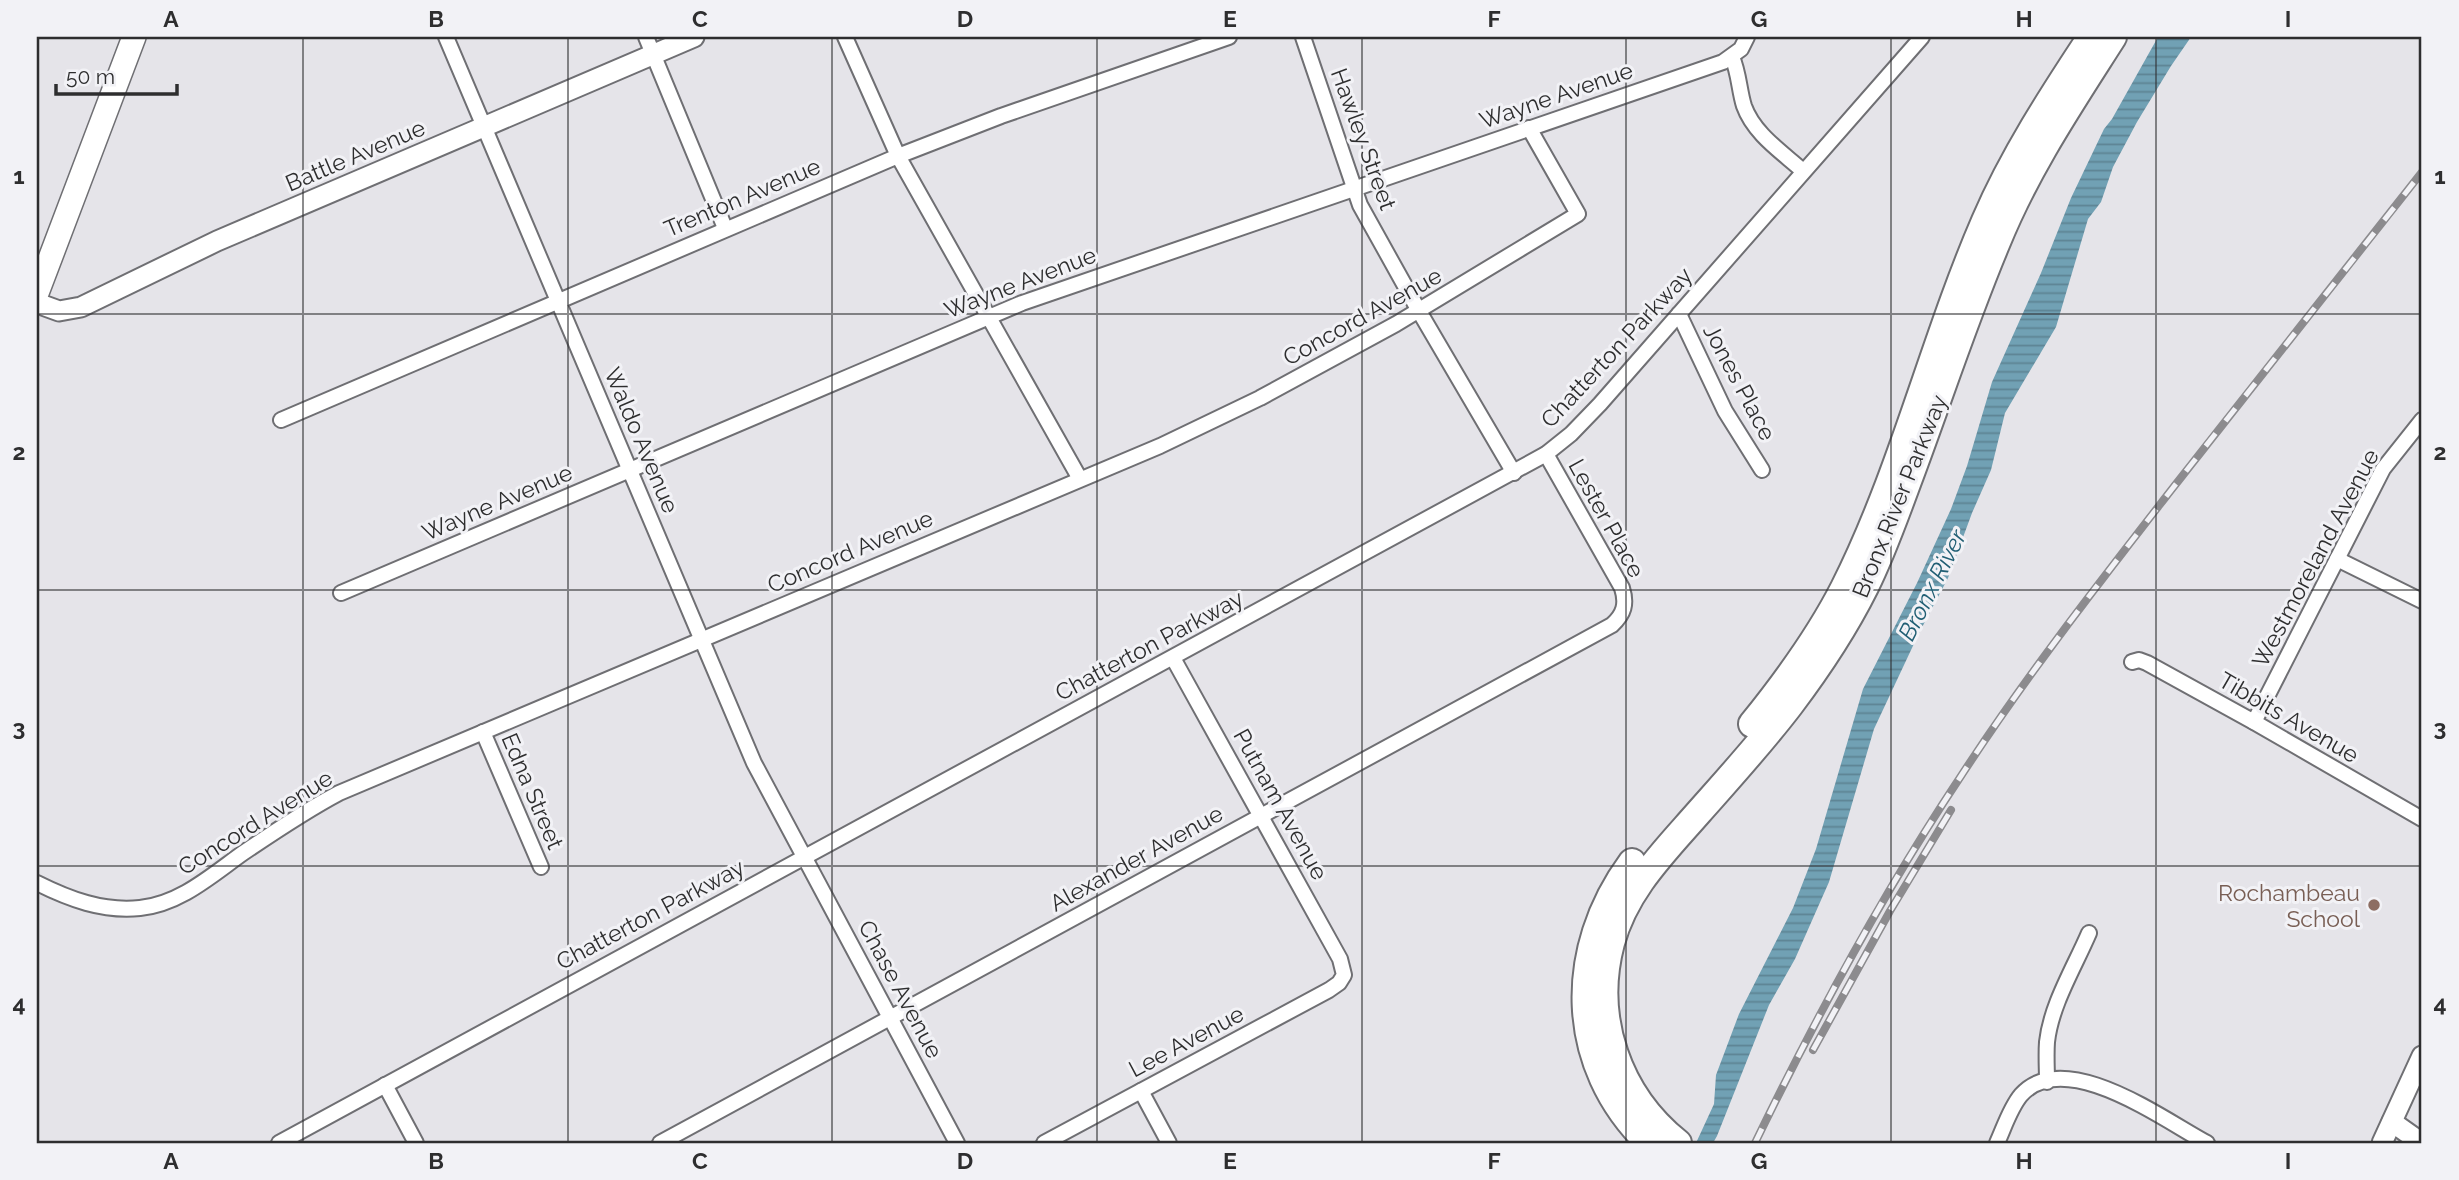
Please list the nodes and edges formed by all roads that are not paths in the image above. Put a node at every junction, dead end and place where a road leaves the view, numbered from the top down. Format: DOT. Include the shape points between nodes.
graph roads {
  1 [pos="134,37"];
  2 [pos="446,37"];
  3 [pos="694,37"];
  4 [pos="845,37"];
  5 [pos="1229,37"];
  6 [pos="1303,37"];
  7 [pos="1747,37"];
  8 [pos="1922,37"];
  9 [pos="2091,37"];
  10 [pos="2113,37"];
  11 [pos="650,45"];
  12 [pos="1732,57"];
  13 [pos="484,126"];
  14 [pos="1529,128"];
  15 [pos="898,156"];
  16 [pos="1803,171"];
  17 [pos="1354,189"];
  18 [pos="725,228"];
  19 [pos="37,293"];
  20 [pos="558,300"];
  21 [pos="37,303"];
  22 [pos="1419,311"];
  23 [pos="1679,314"];
  24 [pos="988,316"];
  25 [pos="281,420"];
  26 [pos="2422,420"];
  27 [pos="1546,454"];
  28 [pos="631,470"];
  29 [pos="1762,470"];
  30 [pos="1514,473"];
  31 [pos="1080,479"];
  32 [pos="2337,559"];
  33 [pos="341,593"];
  34 [pos="2422,601"];
  35 [pos="1625,604"];
  36 [pos="701,639"];
  37 [pos="1173,658"];
  38 [pos="2132,662"];
  39 [pos="2254,722"];
  40 [pos="483,732"];
  41 [pos="1261,816"];
  42 [pos="2422,819"];
  43 [pos="804,857"];
  44 [pos="541,867"];
  45 [pos="37,883"];
  46 [pos="2089,933"];
  47 [pos="1344,975"];
  48 [pos="892,1019"];
  49 [pos="2422,1056"];
  50 [pos="2047,1082"];
  51 [pos="385,1085"];
  52 [pos="1141,1091"];
  53 [pos="1629,1105"];
  54 [pos="2392,1122"];
  55 [pos="279,1143"];
  56 [pos="416,1143"];
  57 [pos="660,1143"];
  58 [pos="957,1143"];
  59 [pos="1044,1143"];
  60 [pos="1169,1143"];
  61 [pos="1649,1143"];
  62 [pos="1678,1143"];
  63 [pos="1997,1143"];
  64 [pos="2207,1143"];
  65 [pos="2382,1143"];
  66 [pos="2417,1143"];
  1 -- 19 [label="main road"];
  2 -- 13 [label="street, Waldo Avenue"];
  3 -- 11 [label="street, Battle Avenue"];
  4 -- 15 [label="street"];
  5 -- 15 [label="street, Trenton Avenue"];
  6 -- 17 [label="street, Hawley Street"];
  7 -- 12 [label="street"];
  8 -- 16 [label="street, Chatterton Parkway"];
  9 -- 53 [label="highway, Bronx River Parkway" via="2029,135 1985,220 1876,514 1829,614 1766,707 1626,870 1598,920 1588,963 1587,1020 1598,1064"];
  10 -- 53 [label="highway, Bronx River Parkway" via="2048,140 2009,214 1878,558 1853,610 1790,706 1650,868 1621,915 1608,956 1605,1010"];
  11 -- 13 [label="street, Battle Avenue"];
  11 -- 18 [label="street"];
  12 -- 14 [label="street, Wayne Avenue"];
  12 -- 16 [label="street" via="1752,123"];
  13 -- 20 [label="street, Waldo Avenue"];
  13 -- 21 [label="street, Battle Avenue" via="217,241 81,307 59,311"];
  14 -- 17 [label="street, Wayne Avenue"];
  14 -- 22 [label="street, Concord Avenue" via="1578,214"];
  15 -- 18 [label="street, Trenton Avenue"];
  15 -- 24 [label="street"];
  16 -- 23 [label="street, Chatterton Parkway"];
  17 -- 22 [label="street, Hawley Street"];
  17 -- 24 [label="street, Wayne Avenue"];
  18 -- 20 [label="street, Trenton Avenue"];
  20 -- 25 [label="street, Trenton Avenue"];
  20 -- 28 [label="street, Waldo Avenue"];
  22 -- 30 [label="street, Hawley Street"];
  22 -- 31 [label="street, Concord Avenue" via="1228,414"];
  23 -- 27 [label="street, Chatterton Parkway" via="1600,404"];
  23 -- 29 [label="street, Jones Place" via="1725,411"];
  24 -- 28 [label="street, Wayne Avenue"];
  24 -- 31 [label="street"];
  26 -- 32 [label="street, Westmoreland Avenue" via="2383,469"];
  27 -- 30 [label="street, Chatterton Parkway"];
  27 -- 35 [label="street, Lester Place" via="1618,580"];
  28 -- 33 [label="street, Wayne Avenue"];
  28 -- 36 [label="street, Waldo Avenue"];
  30 -- 37 [label="street, Chatterton Parkway"];
  31 -- 36 [label="street, Concord Avenue"];
  32 -- 34 [label="street"];
  32 -- 39 [label="street, Westmoreland Avenue"];
  35 -- 41 [label="street, Alexander Avenue" via="1619,619 1600,633"];
  36 -- 40 [label="street, Concord Avenue"];
  36 -- 43 [label="street, Waldo Avenue" via="754,763"];
  37 -- 41 [label="street, Putnam Avenue"];
  37 -- 43 [label="street, Chatterton Parkway"];
  38 -- 39 [label="street, Tibbits Avenue" via="2147,663"];
  39 -- 42 [label="street, Tibbits Avenue"];
  40 -- 44 [label="street, Edna Street"];
  40 -- 45 [label="street, Concord Avenue" via="322,802 172,900 140,908 105,907 71,899"];
  41 -- 47 [label="street, Putnam Avenue" via="1340,959"];
  41 -- 48 [label="street, Alexander Avenue"];
  43 -- 48 [label="street, Chase Avenue"];
  43 -- 51 [label="street, Chatterton Parkway"];
  46 -- 50 [label="street" via="2049,1029"];
  47 -- 52 [label="street, Lee Avenue" via="1329,990"];
  48 -- 57 [label="street, Alexander Avenue"];
  48 -- 58 [label="street, Chase Avenue"];
  49 -- 54 [label="street"];
  50 -- 63 [label="street" via="2021,1095"];
  50 -- 64 [label="street" via="2068,1079 2115,1092"];
  51 -- 55 [label="street, Chatterton Parkway"];
  51 -- 56 [label="street"];
  52 -- 59 [label="street, Lee Avenue"];
  52 -- 60 [label="street"];
  53 -- 61 [label="highway, Bronx River Parkway"];
  53 -- 62 [label="highway, Bronx River Parkway"];
  54 -- 65 [label="street"];
  54 -- 66 [label="street"];
}
